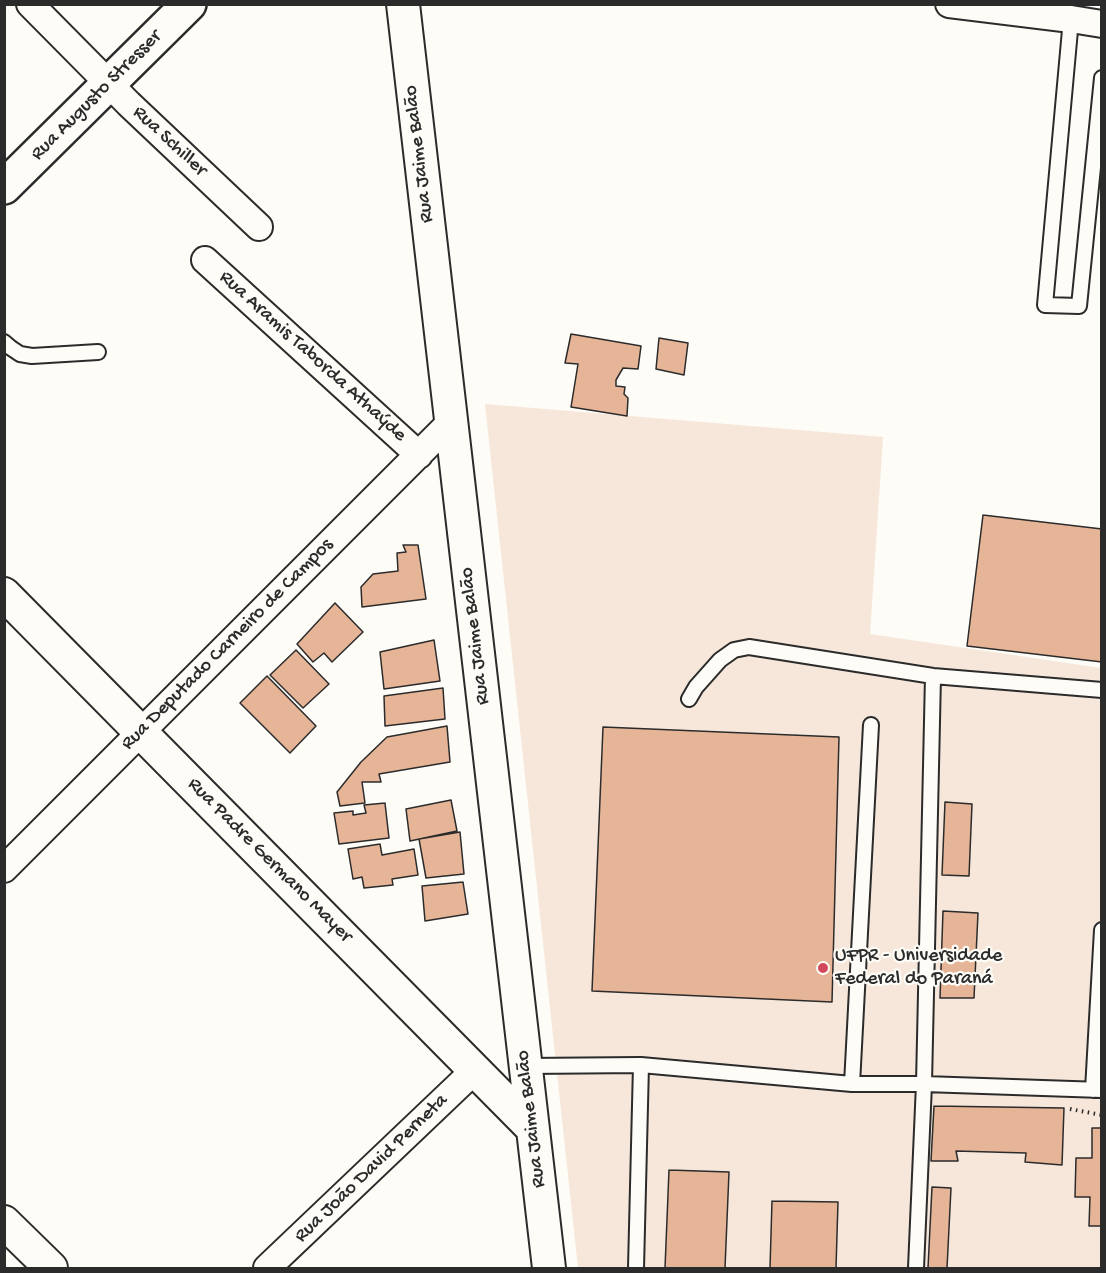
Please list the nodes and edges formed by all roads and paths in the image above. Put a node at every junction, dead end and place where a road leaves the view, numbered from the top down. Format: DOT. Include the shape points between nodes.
graph roads {
  1 [pos="30,4"];
  2 [pos="189,4"];
  3 [pos="403,4"];
  4 [pos="950,4"];
  5 [pos="994,7"];
  6 [pos="1071,19"];
  7 [pos="1101,24"];
  8 [pos="1101,78"];
  9 [pos="109,84"];
  10 [pos="4,188"];
  11 [pos="260,226"];
  12 [pos="205,260"];
  13 [pos="4,342"];
  14 [pos="98,352"];
  15 [pos="452,422"];
  16 [pos="419,455"];
  17 [pos="4,594"];
  18 [pos="933,676"];
  19 [pos="1101,690"];
  20 [pos="689,699"];
  21 [pos="871,724"];
  22 [pos="141,732"];
  23 [pos="4,869"];
  24 [pos="1101,930"];
  25 [pos="641,1065"];
  26 [pos="526,1066"];
  27 [pos="475,1070"];
  28 [pos="852,1084"];
  29 [pos="924,1084"];
  30 [pos="1097,1090"];
  31 [pos="1064,1108"];
  32 [pos="1101,1115"];
  33 [pos="533,1129"];
  34 [pos="4,1222"];
  35 [pos="51,1269"];
  36 [pos="267,1269"];
  37 [pos="549,1269"];
  38 [pos="636,1269"];
  39 [pos="916,1269"];
  1 -- 9 [label="street, Rua Schiller"];
  2 -- 9 [label="main road, Rua Augusto Stresser"];
  3 -- 15 [label="street, Rua Jaime Balão"];
  4 -- 5 [label="street"];
  5 -- 6 [label="street"];
  6 -- 7 [label="street"];
  6 -- 8 [label="lane" via="1045,305 1079,306"];
  9 -- 10 [label="main road, Rua Augusto Stresser"];
  9 -- 11 [label="street, Rua Schiller"];
  12 -- 16 [label="street, Rua Aramis Taborda Athaýde"];
  13 -- 14 [label="lane" via="20,354 32,356"];
  15 -- 16 [label="street, Rua Deputado Carneiro de Campos"];
  15 -- 26 [label="street, Rua Jaime Balão"];
  16 -- 22 [label="street, Rua Deputado Carneiro de Campos"];
  17 -- 22 [label="street, Rua Padre Germano Mayer"];
  18 -- 19 [label="lane"];
  18 -- 20 [label="lane" via="749,647 734,650 720,660"];
  18 -- 29 [label="lane"];
  21 -- 28 [label="lane"];
  22 -- 23 [label="street, Rua Deputado Carneiro de Campos"];
  22 -- 27 [label="street, Rua Padre Germano Mayer"];
  24 -- 30 [label="lane"];
  25 -- 26 [label="lane"];
  25 -- 28 [label="lane"];
  25 -- 38 [label="lane"];
  26 -- 33 [label="street, Rua Jaime Balão"];
  27 -- 33 [label="street, Rua Padre Germano Mayer"];
  27 -- 36 [label="street, Rua João David Perneta"];
  28 -- 29 [label="lane"];
  29 -- 30 [label="lane"];
  29 -- 39 [label="lane"];
  31 -- 32 [label="path"];
  33 -- 37 [label="street, Rua Jaime Balão"];
  34 -- 35 [label="street"];
}
